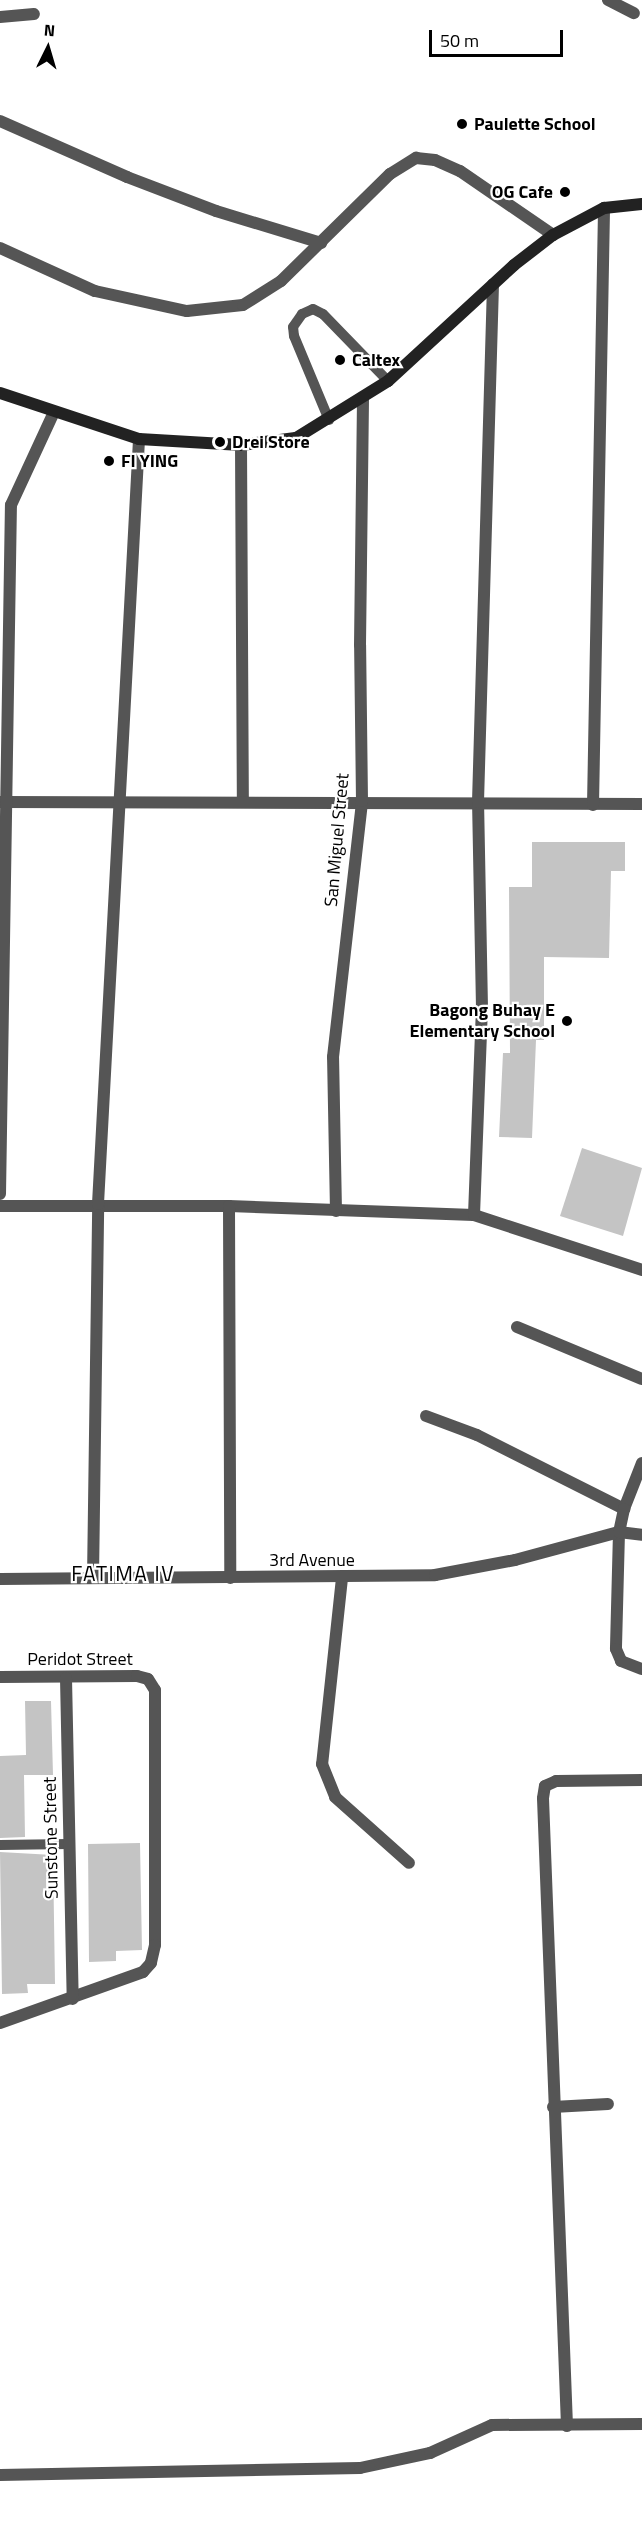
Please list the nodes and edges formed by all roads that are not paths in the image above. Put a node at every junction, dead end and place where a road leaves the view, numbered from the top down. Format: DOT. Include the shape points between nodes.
graph roads {
  1 [pos="608,0"];
  2 [pos="634,13"];
  3 [pos="34,14"];
  4 [pos="0,17"];
  5 [pos="0,121"];
  6 [pos="642,204"];
  7 [pos="604,208"];
  8 [pos="553,235"];
  9 [pos="321,243"];
  10 [pos="0,248"];
  11 [pos="493,284"];
  12 [pos="388,381"];
  13 [pos="0,393"];
  14 [pos="363,400"];
  15 [pos="54,412"];
  16 [pos="329,420"];
  17 [pos="139,439"];
  18 [pos="241,445"];
  19 [pos="362,801"];
  20 [pos="4,802"];
  21 [pos="117,802"];
  22 [pos="243,802"];
  23 [pos="478,802"];
  24 [pos="642,804"];
  25 [pos="593,805"];
  26 [pos="0,1194"];
  27 [pos="98,1204"];
  28 [pos="0,1206"];
  29 [pos="229,1206"];
  30 [pos="336,1211"];
  31 [pos="474,1215"];
  32 [pos="642,1270"];
  33 [pos="518,1327"];
  34 [pos="642,1379"];
  35 [pos="426,1416"];
  36 [pos="642,1463"];
  37 [pos="624,1509"];
  38 [pos="620,1532"];
  39 [pos="642,1535"];
  40 [pos="93,1578"];
  41 [pos="230,1578"];
  42 [pos="342,1578"];
  43 [pos="0,1579"];
  44 [pos="642,1669"];
  45 [pos="0,1677"];
  46 [pos="66,1678"];
  47 [pos="642,1780"];
  48 [pos="69,1844"];
  49 [pos="0,1845"];
  50 [pos="409,1863"];
  51 [pos="73,1999"];
  52 [pos="0,2023"];
  53 [pos="608,2104"];
  54 [pos="553,2107"];
  55 [pos="642,2424"];
  56 [pos="567,2426"];
  57 [pos="0,2475"];
  1 -- 2 [label="street"];
  3 -- 4 [label="street"];
  5 -- 9 [label="street" via="160,190"];
  6 -- 7 [label="main road"];
  7 -- 8 [label="main road"];
  7 -- 25 [label="street"];
  8 -- 9 [label="street" via="460,171 435,160 416,158 390,174"];
  8 -- 11 [label="main road"];
  9 -- 10 [label="street" via="281,281 243,305 187,311 95,291"];
  11 -- 12 [label="main road"];
  11 -- 23 [label="street"];
  12 -- 14 [label="main road"];
  12 -- 16 [label="lane" via="323,314 313,309 303,314 293,327 294,336"];
  13 -- 15 [label="main road"];
  14 -- 16 [label="main road"];
  14 -- 19 [label="street, San Miguel Street"];
  15 -- 17 [label="main road"];
  15 -- 20 [label="street" via="11,505"];
  16 -- 18 [label="main road" via="296,438"];
  17 -- 18 [label="main road"];
  17 -- 21 [label="street"];
  18 -- 22 [label="street"];
  19 -- 22 [label="street"];
  19 -- 23 [label="street"];
  19 -- 30 [label="street, San Miguel Street" via="333,1057"];
  20 -- 21 [label="street"];
  20 -- 26 [label="street"];
  21 -- 22 [label="street"];
  21 -- 27 [label="street"];
  23 -- 25 [label="street"];
  23 -- 31 [label="street" via="482,1008"];
  24 -- 25 [label="street"];
  27 -- 28 [label="street"];
  27 -- 29 [label="street"];
  27 -- 40 [label="street"];
  29 -- 30 [label="street"];
  29 -- 41 [label="street"];
  30 -- 31 [label="street"];
  31 -- 32 [label="street"];
  33 -- 34 [label="street"];
  35 -- 37 [label="street" via="477,1435"];
  36 -- 37 [label="street"];
  37 -- 38 [label="street"];
  38 -- 39 [label="street"];
  38 -- 42 [label="street, 3rd Avenue" via="515,1560 435,1575"];
  38 -- 44 [label="street" via="616,1649 621,1661"];
  40 -- 41 [label="street, 3rd Avenue"];
  40 -- 43 [label="street, 3rd Avenue"];
  41 -- 42 [label="street, 3rd Avenue"];
  42 -- 50 [label="street" via="321,1764 335,1797"];
  45 -- 46 [label="street, Peridot Street"];
  46 -- 48 [label="street, Sunstone Street"];
  46 -- 51 [label="street, Peridot Street" via="137,1676 148,1679 155,1690 155,1946 151,1963 143,1972"];
  47 -- 54 [label="street" via="556,1781 546,1786"];
  48 -- 49 [label="lane"];
  48 -- 51 [label="street, Sunstone Street"];
  51 -- 52 [label="street"];
  53 -- 54 [label="street"];
  54 -- 56 [label="street"];
  55 -- 56 [label="street"];
  56 -- 57 [label="street" via="492,2426 430,2453 360,2468"];
}
